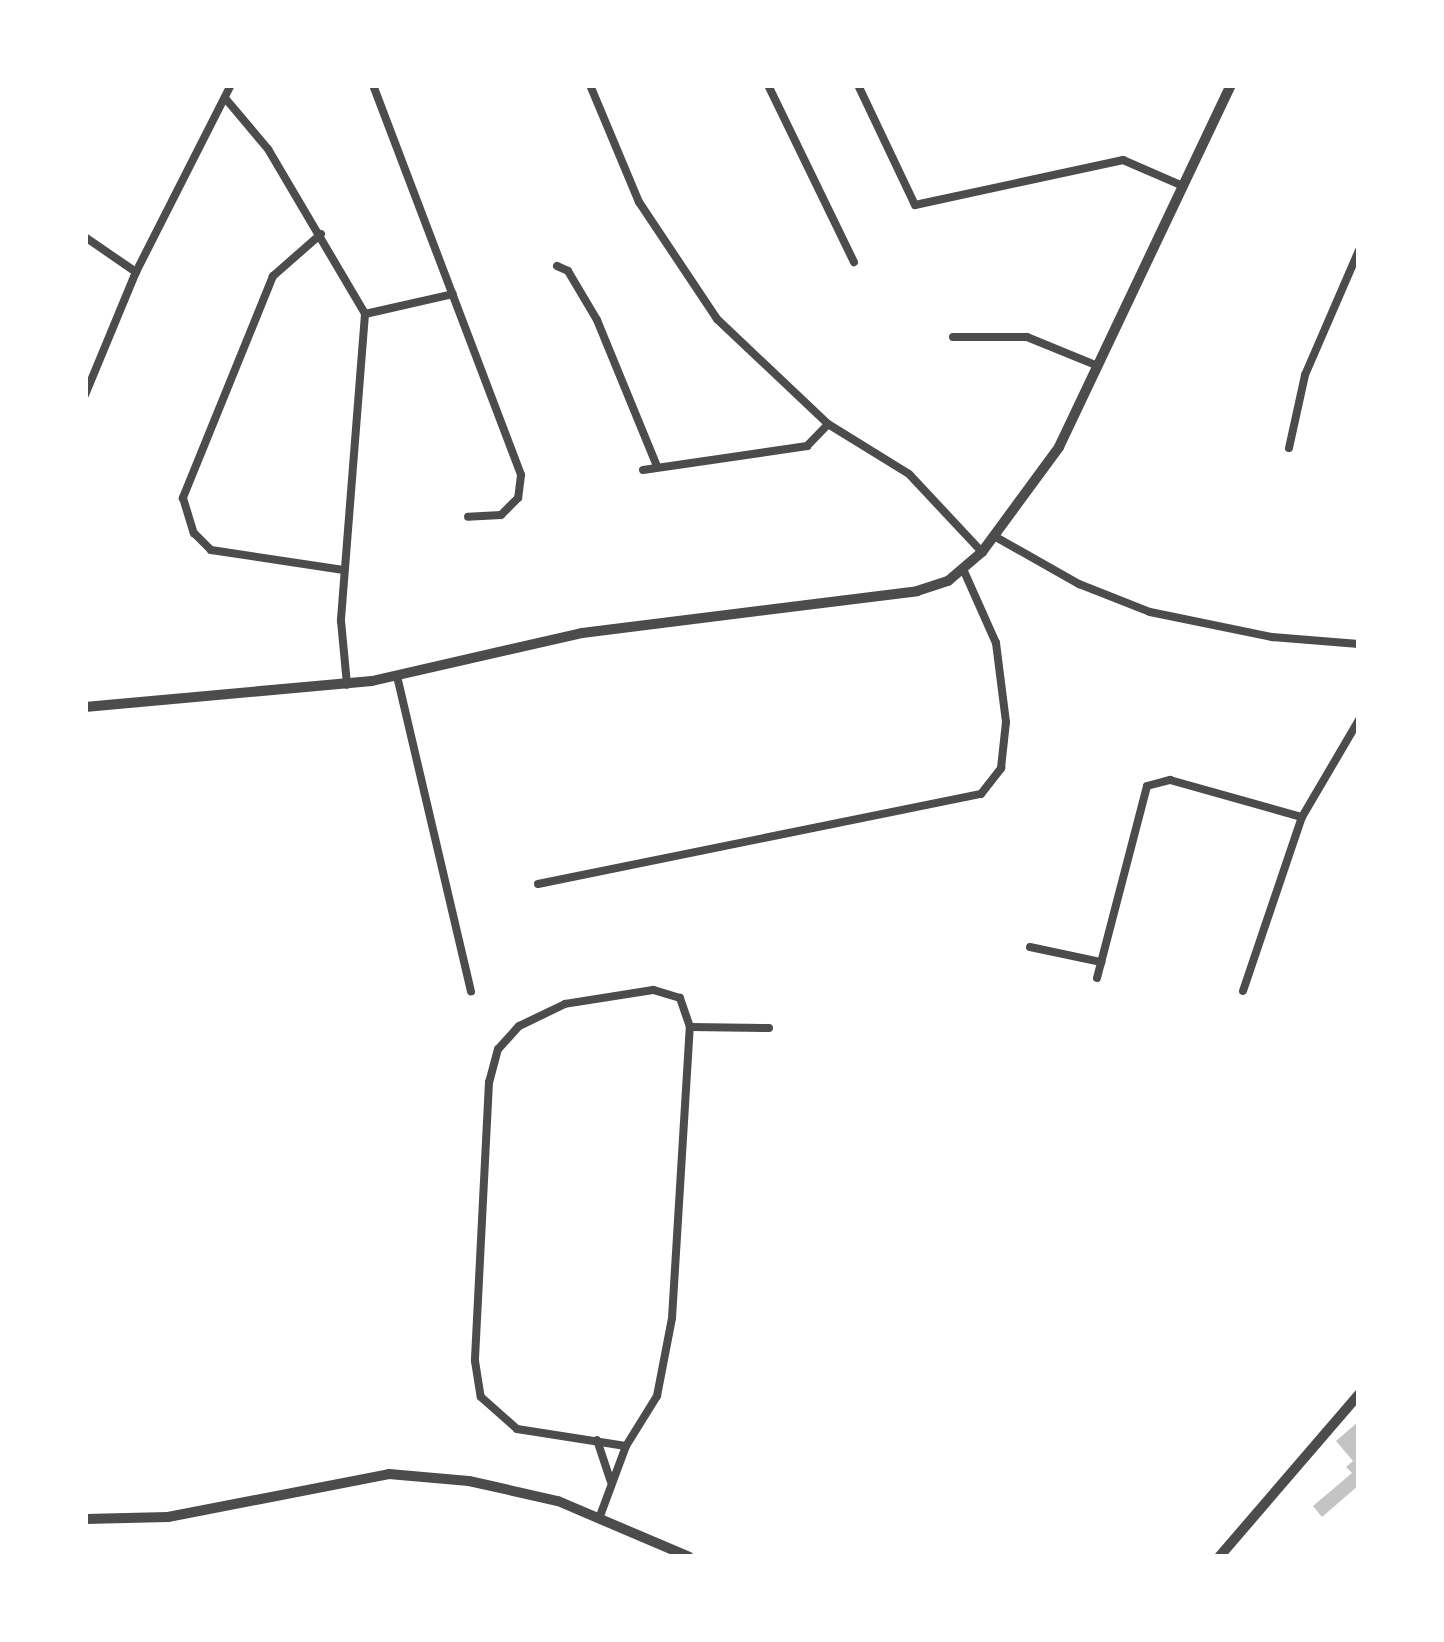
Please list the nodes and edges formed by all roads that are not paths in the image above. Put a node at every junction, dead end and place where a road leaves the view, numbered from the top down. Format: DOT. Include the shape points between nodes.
graph roads {
  1 [pos="231,85"];
  2 [pos="373,85"];
  3 [pos="590,85"];
  4 [pos="768,85"];
  5 [pos="858,85"];
  6 [pos="1231,85"];
  7 [pos="225,98"];
  8 [pos="1183,186"];
  9 [pos="320,234"];
  10 [pos="85,237"];
  11 [pos="1359,250"];
  12 [pos="854,262"];
  13 [pos="557,266"];
  14 [pos="136,272"];
  15 [pos="454,294"];
  16 [pos="365,314"];
  17 [pos="953,337"];
  18 [pos="1098,366"];
  19 [pos="85,395"];
  20 [pos="828,424"];
  21 [pos="1289,448"];
  22 [pos="656,464"];
  23 [pos="642,470"];
  24 [pos="468,517"];
  25 [pos="994,536"];
  26 [pos="982,552"];
  27 [pos="344,570"];
  28 [pos="964,571"];
  29 [pos="1359,644"];
  30 [pos="397,676"];
  31 [pos="347,685"];
  32 [pos="85,707"];
  33 [pos="1359,720"];
  34 [pos="1302,817"];
  35 [pos="538,884"];
  36 [pos="1030,947"];
  37 [pos="1101,962"];
  38 [pos="1096,978"];
  39 [pos="470,991"];
  40 [pos="1243,992"];
  41 [pos="690,1027"];
  42 [pos="769,1028"];
  43 [pos="1359,1394"];
  44 [pos="597,1440"];
  45 [pos="626,1446"];
  46 [pos="611,1482"];
  47 [pos="600,1516"];
  48 [pos="85,1519"];
  49 [pos="689,1557"];
  50 [pos="1219,1557"];
  1 -- 7 [label="street"];
  2 -- 15 [label="street"];
  3 -- 20 [label="street" via="639,202 692,286 744,349"];
  4 -- 12 [label="street"];
  5 -- 8 [label="street" via="909,204 1123,160"];
  6 -- 8 [label="street"];
  7 -- 9 [label="street" via="249,120"];
  7 -- 14 [label="street"];
  8 -- 18 [label="street"];
  9 -- 16 [label="street"];
  9 -- 27 [label="street" via="273,276 183,498 194,533 211,550"];
  10 -- 14 [label="street"];
  11 -- 21 [label="street" via="1309,364"];
  13 -- 22 [label="street" via="568,271 597,320"];
  14 -- 19 [label="street"];
  15 -- 16 [label="street"];
  15 -- 24 [label="street" via="521,475 518,498 500,515"];
  16 -- 27 [label="street"];
  17 -- 18 [label="street" via="1027,337"];
  18 -- 25 [label="street" via="1058,447"];
  20 -- 22 [label="street" via="807,446"];
  20 -- 26 [label="street" via="909,474"];
  22 -- 23 [label="street"];
  25 -- 26 [label="street"];
  25 -- 29 [label="street" via="1079,584 1150,612 1256,635"];
  26 -- 28 [label="street"];
  27 -- 31 [label="street"];
  28 -- 30 [label="street" via="917,591 668,618"];
  28 -- 35 [label="street" via="996,643 1006,722 1002,768 981,794"];
  30 -- 31 [label="street"];
  30 -- 39 [label="street"];
  31 -- 32 [label="street"];
  33 -- 34 [label="street"];
  34 -- 37 [label="street" via="1170,780 1140,795"];
  34 -- 40 [label="street" via="1252,982"];
  36 -- 37 [label="street"];
  37 -- 38 [label="street"];
  41 -- 42 [label="street"];
  41 -- 44 [label="street" via="686,1008 668,992 596,998 564,1004 519,1026 494,1063 475,1360 481,1398 517,1429"];
  41 -- 45 [label="street" via="666,1365 649,1414"];
  43 -- 50 [label="street"];
  44 -- 45 [label="street"];
  44 -- 46 [label="street"];
  45 -- 46 [label="street"];
  46 -- 47 [label="street"];
  47 -- 48 [label="street" via="517,1490 388,1474 168,1518"];
  47 -- 49 [label="street"];
}
